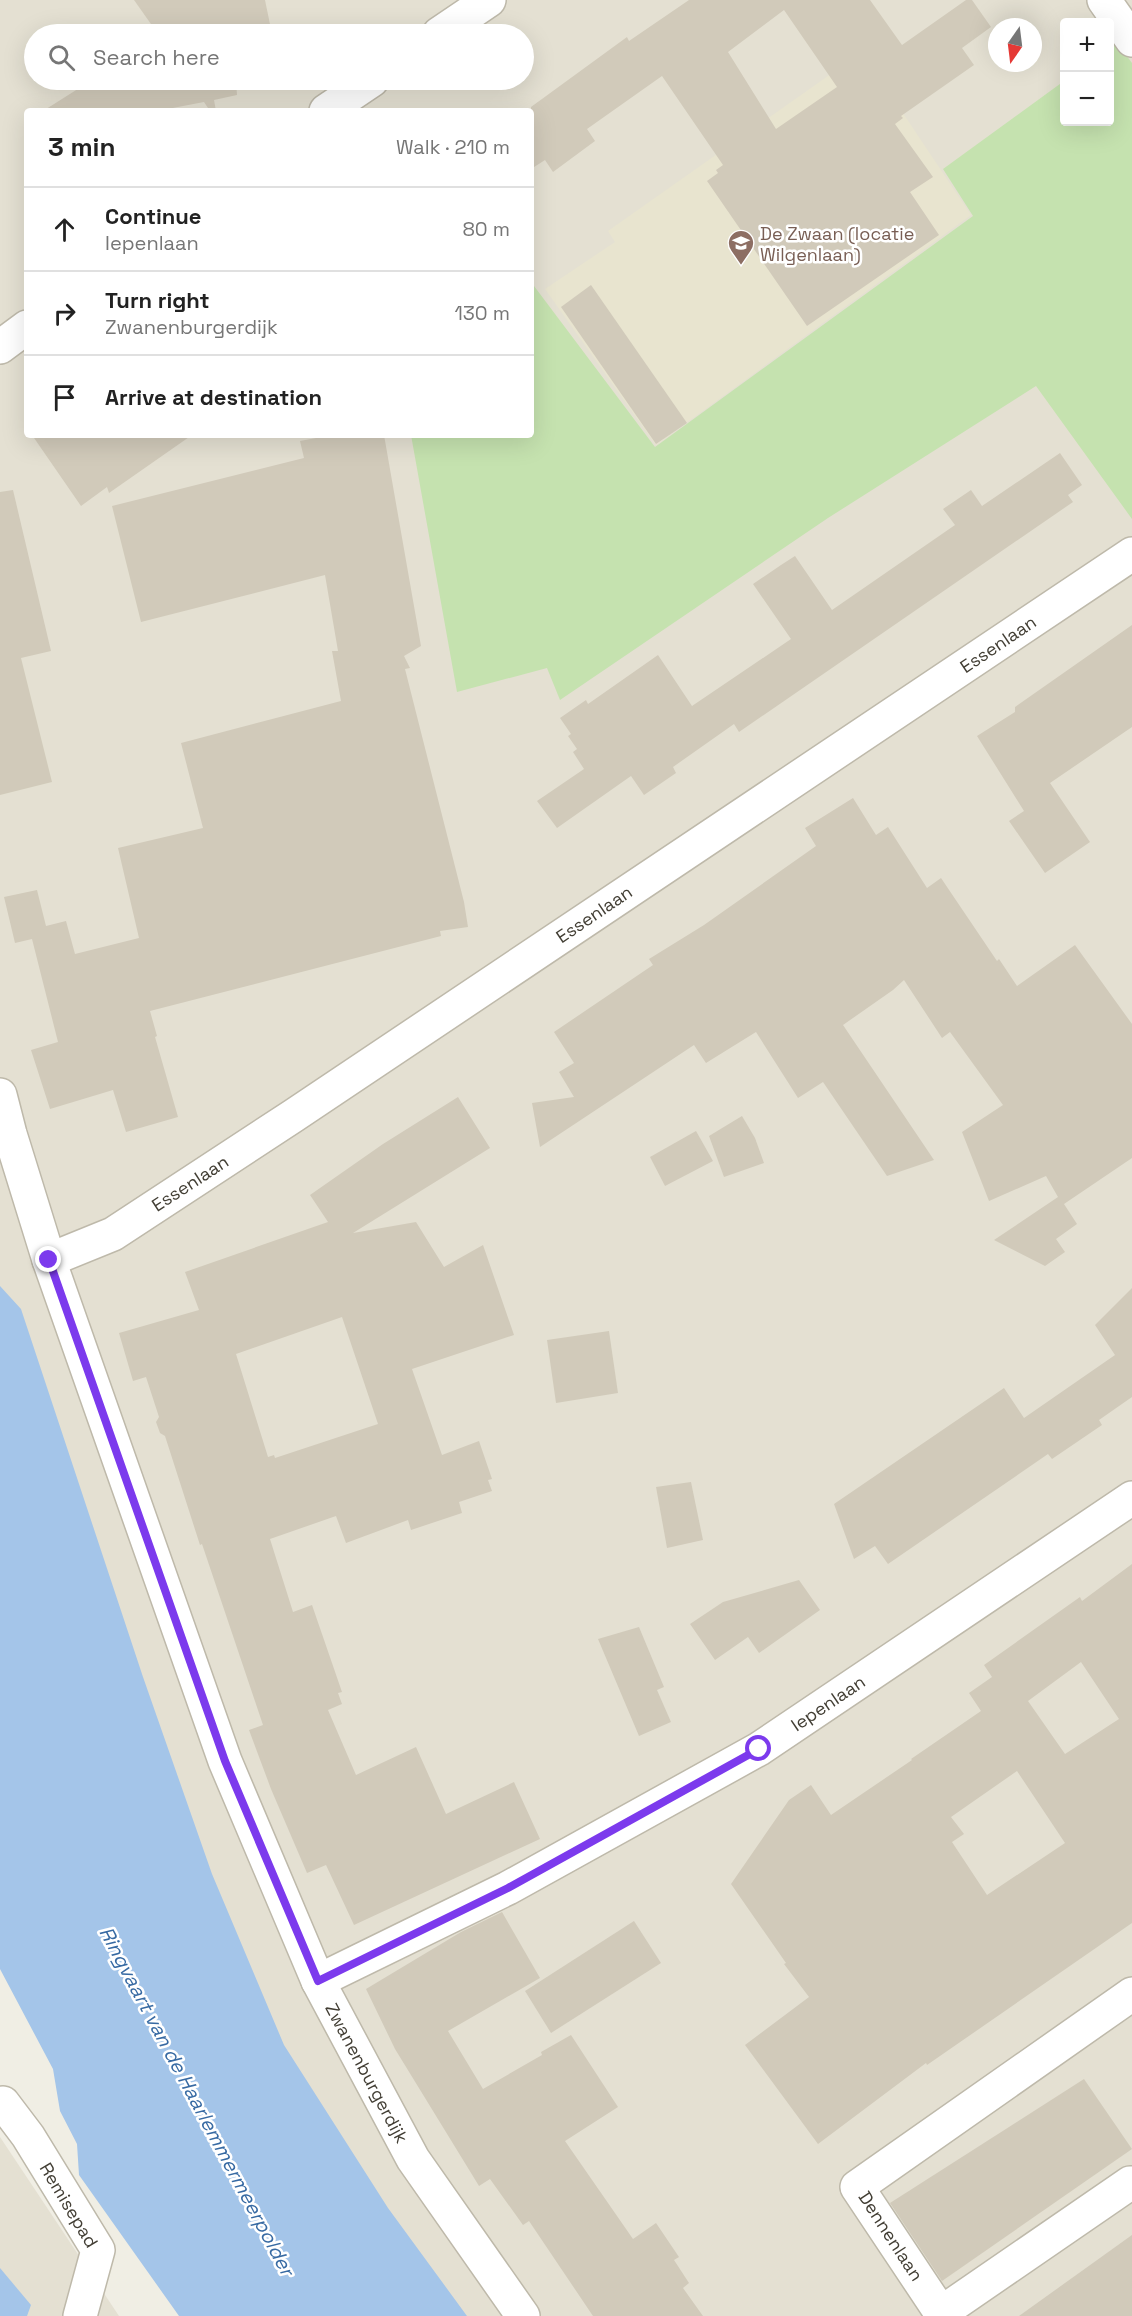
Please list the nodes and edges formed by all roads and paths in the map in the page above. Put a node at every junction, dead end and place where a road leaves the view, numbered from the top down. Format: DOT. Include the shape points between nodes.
graph roads {
  1 [pos="489,0"];
  2 [pos="1104,0"];
  3 [pos="454,24"];
  4 [pos="1132,40"];
  5 [pos="357,90"];
  6 [pos="330,108"];
  7 [pos="24,329"];
  8 [pos="0,347"];
  9 [pos="1132,554"];
  10 [pos="0,1095"];
  11 [pos="49,1260"];
  12 [pos="1132,1498"];
  13 [pos="318,1981"];
  14 [pos="1132,1994"];
  15 [pos="3,2103"];
  16 [pos="1130,2183"];
  17 [pos="80,2316"];
  18 [pos="523,2316"];
  1 -- 3 [label="street"];
  2 -- 4 [label="street"];
  5 -- 6 [label="street"];
  7 -- 8 [label="street"];
  9 -- 11 [label="street, Essenlaan" via="112,1234"];
  10 -- 11 [label="street, Zwanenburgerdijk"];
  11 -- 13 [label="street, Zwanenburgerdijk" via="225,1761"];
  12 -- 13 [label="street, Iepenlaan" via="759,1749 508,1888"];
  13 -- 18 [label="street, Zwanenburgerdijk" via="413,2159"];
  14 -- 16 [label="street, Dennenlaan" via="857,2187 941,2313"];
  15 -- 17 [label="street, Remisepad" via="28,2136 98,2250"];
}
